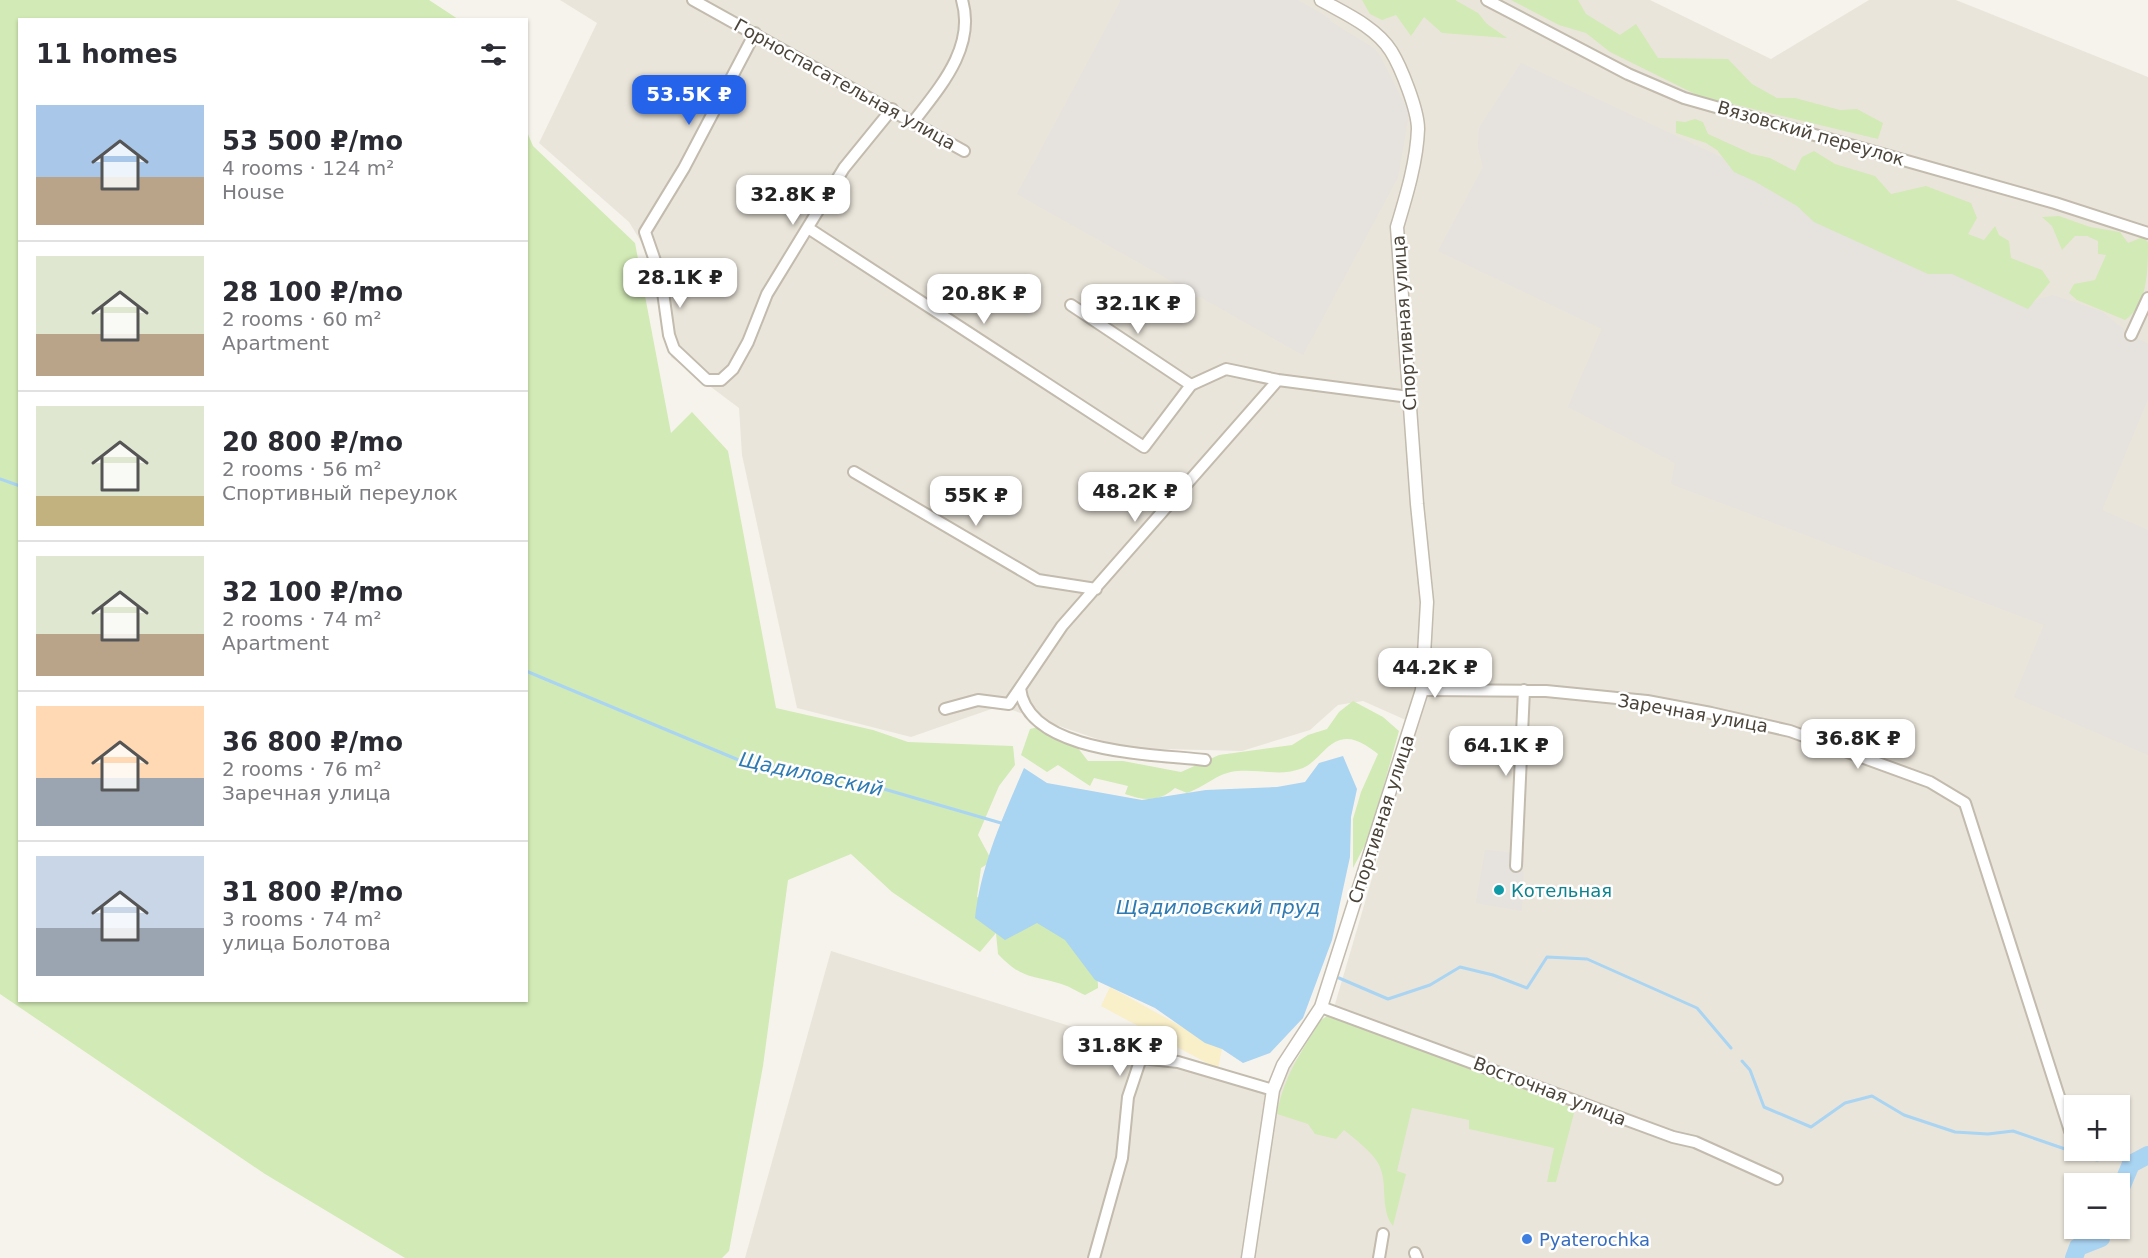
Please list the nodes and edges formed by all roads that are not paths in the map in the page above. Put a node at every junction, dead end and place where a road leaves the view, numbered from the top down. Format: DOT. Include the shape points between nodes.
graph roads {
  1 [pos="693,0"];
  2 [pos="962,0"];
  3 [pos="1321,0"];
  4 [pos="1487,0"];
  5 [pos="755,33"];
  6 [pos="892,109"];
  7 [pos="914,121"];
  8 [pos="964,151"];
  9 [pos="808,228"];
  10 [pos="2148,233"];
  11 [pos="2148,298"];
  12 [pos="1071,305"];
  13 [pos="2131,335"];
  14 [pos="1278,380"];
  15 [pos="1191,385"];
  16 [pos="1409,397"];
  17 [pos="854,472"];
  18 [pos="1096,589"];
  19 [pos="1020,688"];
  20 [pos="1422,690"];
  21 [pos="1524,690"];
  22 [pos="945,710"];
  23 [pos="1205,760"];
  24 [pos="1516,866"];
  25 [pos="1321,1007"];
  26 [pos="1273,1090"];
  27 [pos="2064,1112"];
  28 [pos="1777,1179"];
  29 [pos="1383,1234"];
  30 [pos="1094,1258"];
  31 [pos="1248,1258"];
  32 [pos="1379,1258"];
  1 -- 5 [label="street, Горноспасательная улица"];
  2 -- 7 [label="street" via="964,35 956,61"];
  3 -- 16 [label="street, Спортивная улица" via="1362,24 1390,50 1416,114 1418,129 1398,227"];
  4 -- 10 [label="street, Вязовский переулок" via="1618,69 1684,98"];
  5 -- 6 [label="street, Горноспасательная улица"];
  5 -- 9 [label="street" via="684,168 645,232 661,278 674,349 707,380 721,380 733,369 767,294"];
  6 -- 7 [label="street, Горноспасательная улица"];
  6 -- 9 [label="street" via="843,168"];
  7 -- 8 [label="street, Горноспасательная улица"];
  9 -- 15 [label="street" via="1144,447"];
  11 -- 13 [label="street"];
  12 -- 15 [label="street"];
  14 -- 15 [label="street" via="1226,369"];
  14 -- 16 [label="street"];
  14 -- 18 [label="street"];
  16 -- 20 [label="street, Спортивная улица" via="1427,602"];
  17 -- 18 [label="street" via="1038,580"];
  18 -- 19 [label="street" via="1062,626"];
  19 -- 22 [label="street" via="1009,704 978,700"];
  19 -- 23 [label="street" via="1025,707 1046,729 1071,740"];
  20 -- 21 [label="street, Заречная улица"];
  20 -- 25 [label="street, Спортивная улица"];
  21 -- 24 [label="street"];
  21 -- 27 [label="street, Заречная улица" via="1647,702 1790,731 1930,782 1965,803"];
  25 -- 26 [label="street, Спортивная улица" via="1282,1065"];
  25 -- 28 [label="street, Восточная улица" via="1695,1142"];
  26 -- 30 [label="street" via="1178,1062 1141,1058 1128,1097 1122,1158"];
  26 -- 31 [label="street, Спортивная улица"];
  29 -- 32 [label="street"];
}
